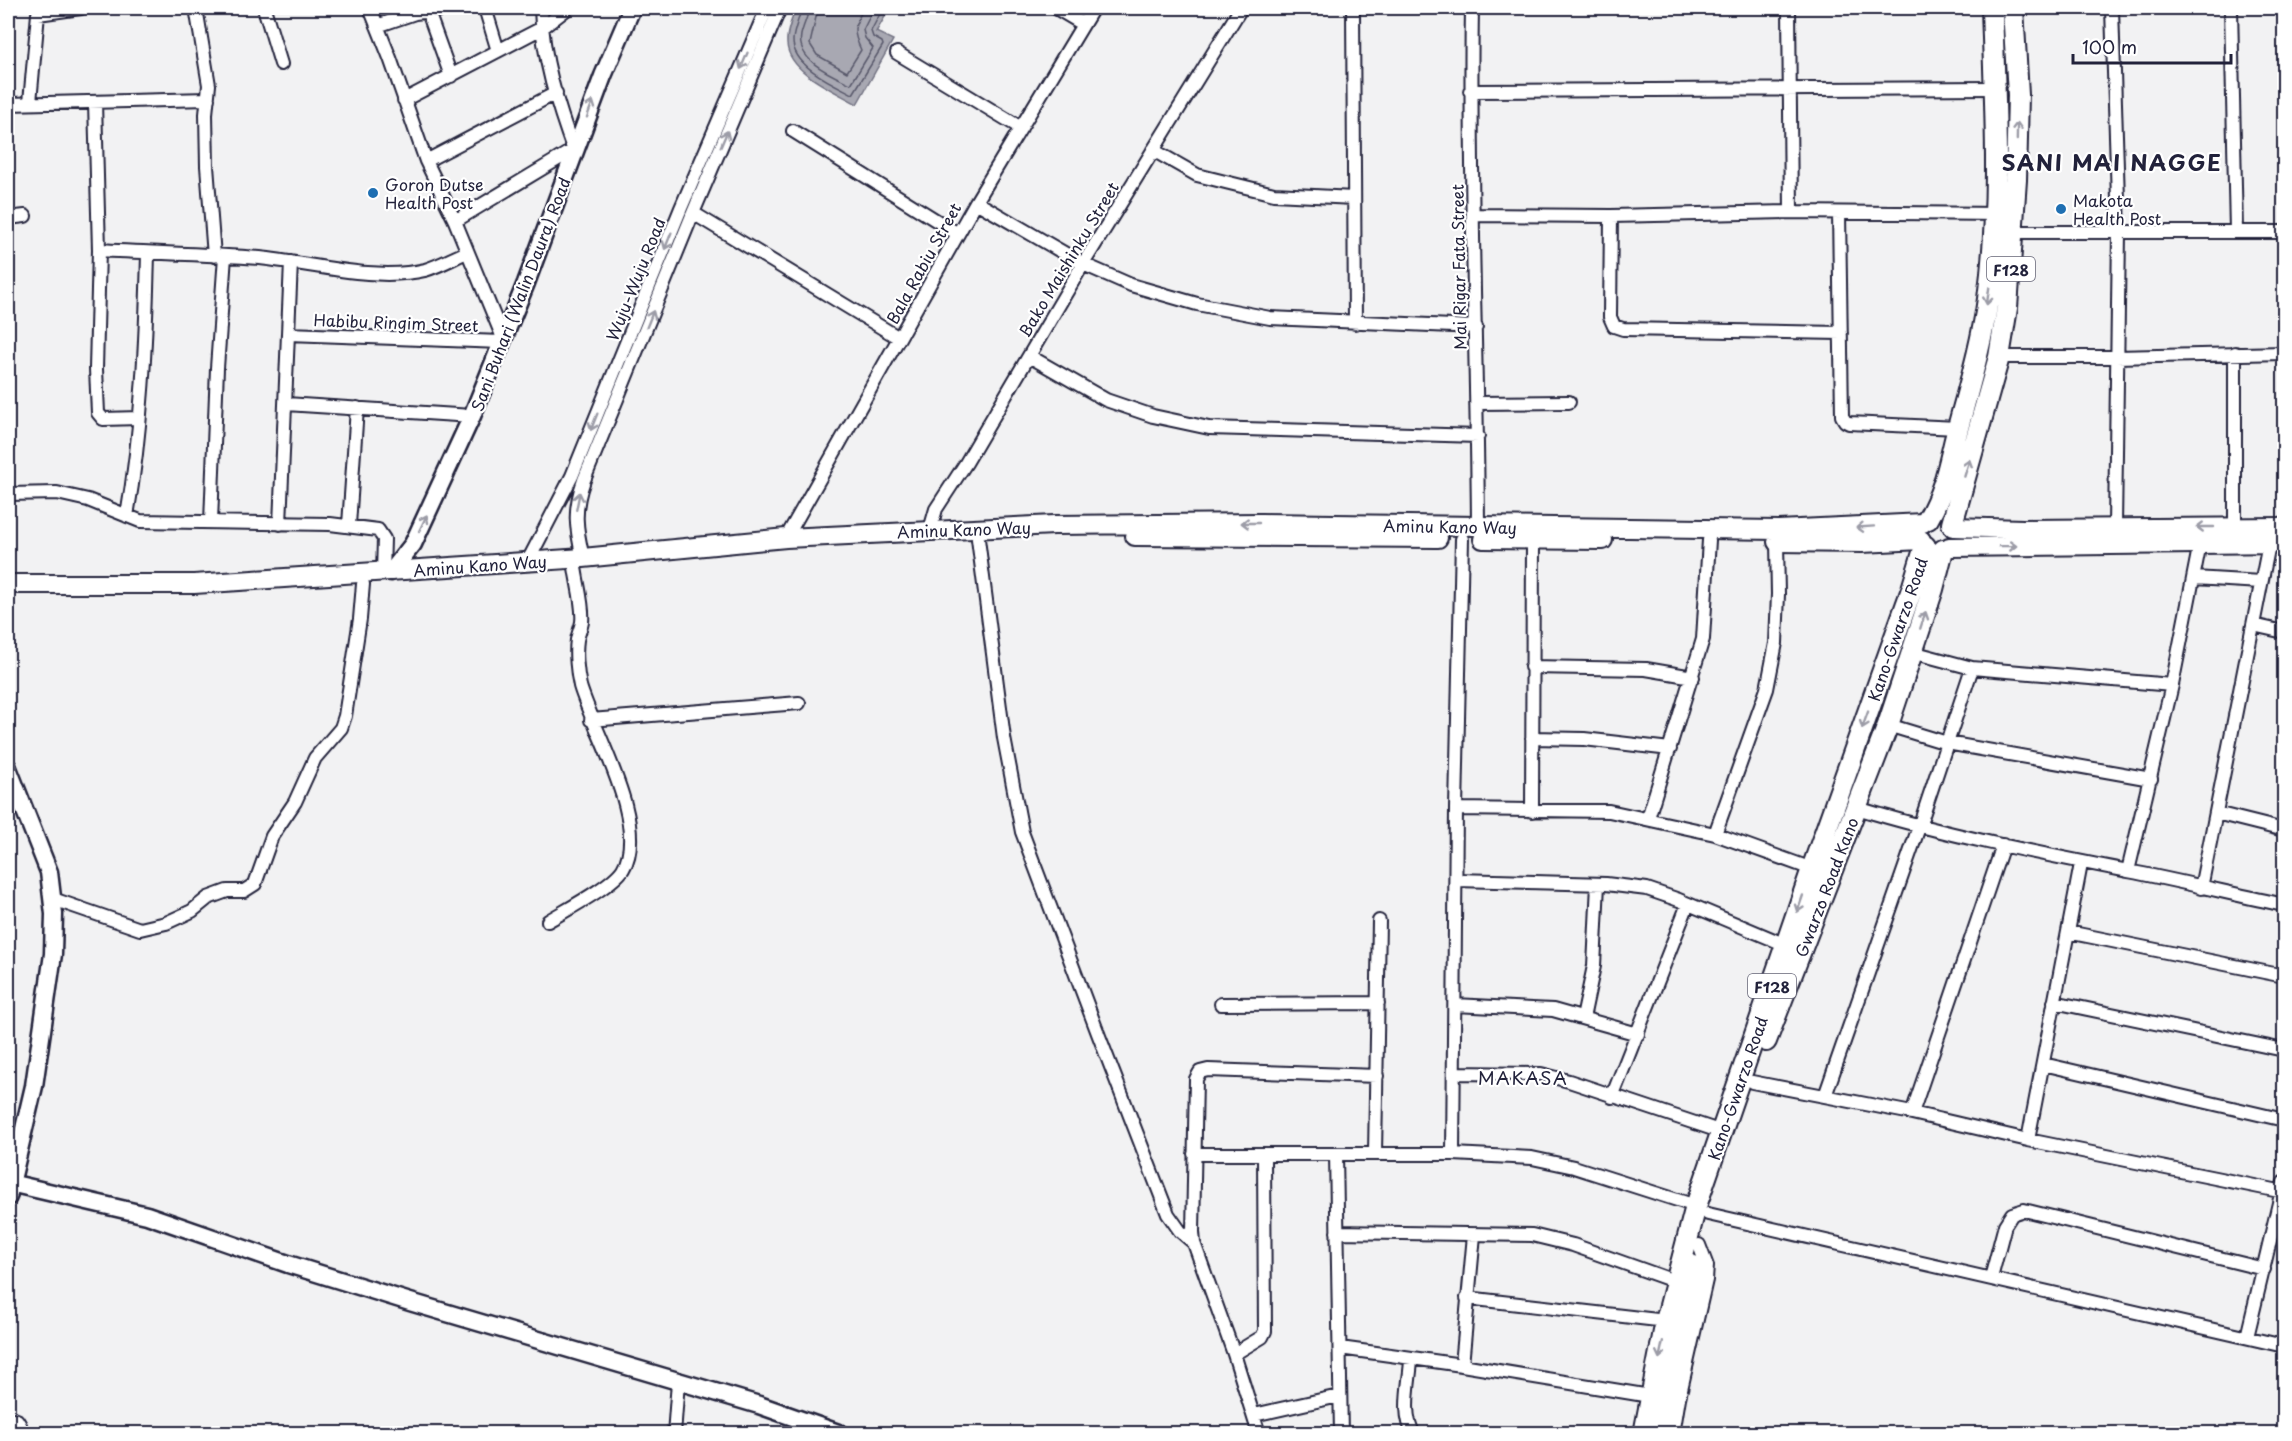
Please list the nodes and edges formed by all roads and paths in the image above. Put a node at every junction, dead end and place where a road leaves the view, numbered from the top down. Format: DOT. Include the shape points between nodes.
graph roads {
  1 [pos="81,8"];
  2 [pos="196,8"];
  3 [pos="264,8"];
  4 [pos="370,8"];
  5 [pos="456,8"];
  6 [pos="485,8"];
  7 [pos="541,8"];
  8 [pos="568,8"];
  9 [pos="632,8"];
  10 [pos="767,8"];
  11 [pos="780,8"];
  12 [pos="1056,8"];
  13 [pos="1093,8"];
  14 [pos="1241,8"];
  15 [pos="1353,8"];
  16 [pos="1472,8"];
  17 [pos="1789,8"];
  18 [pos="1992,8"];
  19 [pos="2013,8"];
  20 [pos="2112,8"];
  21 [pos="2232,8"];
  22 [pos="38,11"];
  23 [pos="428,12"];
  24 [pos="1083,24"];
  25 [pos="377,26"];
  26 [pos="542,28"];
  27 [pos="498,51"];
  28 [pos="897,53"];
  29 [pos="281,64"];
  30 [pos="451,76"];
  31 [pos="1791,88"];
  32 [pos="1995,88"];
  33 [pos="1470,91"];
  34 [pos="556,93"];
  35 [pos="208,99"];
  36 [pos="404,100"];
  37 [pos="30,102"];
  38 [pos="95,102"];
  39 [pos="8,104"];
  40 [pos="1021,128"];
  41 [pos="794,131"];
  42 [pos="1152,150"];
  43 [pos="574,152"];
  44 [pos="426,161"];
  45 [pos="1354,198"];
  46 [pos="976,202"];
  47 [pos="1791,212"];
  48 [pos="693,213"];
  49 [pos="1839,213"];
  50 [pos="1474,215"];
  51 [pos="25,216"];
  52 [pos="1611,216"];
  53 [pos="8,218"];
  54 [pos="455,220"];
  55 [pos="1994,223"];
  56 [pos="2014,223"];
  57 [pos="2236,231"];
  58 [pos="2119,232"];
  59 [pos="2284,232"];
  60 [pos="958,234"];
  61 [pos="99,250"];
  62 [pos="467,252"];
  63 [pos="148,253"];
  64 [pos="220,256"];
  65 [pos="291,262"];
  66 [pos="1083,264"];
  67 [pos="1355,323"];
  68 [pos="1476,327"];
  69 [pos="1840,333"];
  70 [pos="289,334"];
  71 [pos="899,338"];
  72 [pos="502,340"];
  73 [pos="2235,353"];
  74 [pos="2284,353"];
  75 [pos="1029,356"];
  76 [pos="1999,357"];
  77 [pos="2116,357"];
  78 [pos="1569,402"];
  79 [pos="1477,403"];
  80 [pos="286,404"];
  81 [pos="357,408"];
  82 [pos="472,416"];
  83 [pos="139,418"];
  84 [pos="1958,428"];
  85 [pos="1478,436"];
  86 [pos="8,494"];
  87 [pos="127,516"];
  88 [pos="212,522"];
  89 [pos="280,524"];
  90 [pos="349,525"];
  91 [pos="2235,526"];
  92 [pos="2284,526"];
  93 [pos="1478,527"];
  94 [pos="2115,527"];
  95 [pos="930,530"];
  96 [pos="1431,532"];
  97 [pos="1007,533"];
  98 [pos="1626,534"];
  99 [pos="1937,535"];
  100 [pos="786,538"];
  101 [pos="1462,538"];
  102 [pos="978,539"];
  103 [pos="1533,540"];
  104 [pos="1709,540"];
  105 [pos="1777,542"];
  106 [pos="2200,543"];
  107 [pos="2277,544"];
  108 [pos="528,561"];
  109 [pos="579,563"];
  110 [pos="387,572"];
  111 [pos="2193,578"];
  112 [pos="2261,582"];
  113 [pos="8,584"];
  114 [pos="363,584"];
  115 [pos="8,595"];
  116 [pos="2253,625"];
  117 [pos="2284,632"];
  118 [pos="1912,652"];
  119 [pos="1531,667"];
  120 [pos="1972,668"];
  121 [pos="1693,677"];
  122 [pos="2172,685"];
  123 [pos="799,703"];
  124 [pos="591,720"];
  125 [pos="1888,725"];
  126 [pos="1532,738"];
  127 [pos="1947,743"];
  128 [pos="1670,749"];
  129 [pos="8,768"];
  130 [pos="2151,779"];
  131 [pos="1857,808"];
  132 [pos="1456,809"];
  133 [pos="1532,811"];
  134 [pos="2216,813"];
  135 [pos="1648,818"];
  136 [pos="1919,827"];
  137 [pos="2284,830"];
  138 [pos="1715,834"];
  139 [pos="2003,845"];
  140 [pos="2081,864"];
  141 [pos="1812,868"];
  142 [pos="2128,871"];
  143 [pos="1456,880"];
  144 [pos="1598,884"];
  145 [pos="2201,888"];
  146 [pos="53,899"];
  147 [pos="1688,904"];
  148 [pos="2284,905"];
  149 [pos="548,921"];
  150 [pos="1379,921"];
  151 [pos="2068,932"];
  152 [pos="1786,945"];
  153 [pos="2284,976"];
  154 [pos="2054,1002"];
  155 [pos="1378,1003"];
  156 [pos="1221,1004"];
  157 [pos="1455,1005"];
  158 [pos="1583,1018"];
  159 [pos="1638,1034"];
  160 [pos="2284,1050"];
  161 [pos="2043,1064"];
  162 [pos="1455,1073"];
  163 [pos="1377,1076"];
  164 [pos="1752,1082"];
  165 [pos="1825,1096"];
  166 [pos="1612,1097"];
  167 [pos="1912,1113"];
  168 [pos="2284,1120"];
  169 [pos="1722,1132"];
  170 [pos="2028,1140"];
  171 [pos="1194,1154"];
  172 [pos="1264,1154"];
  173 [pos="1336,1154"];
  174 [pos="1375,1154"];
  175 [pos="1453,1154"];
  176 [pos="2284,1189"];
  177 [pos="9,1190"];
  178 [pos="1702,1210"];
  179 [pos="1337,1232"];
  180 [pos="1474,1235"];
  181 [pos="1194,1243"];
  182 [pos="1700,1245"];
  183 [pos="2264,1269"];
  184 [pos="1991,1278"];
  185 [pos="1677,1282"];
  186 [pos="1467,1298"];
  187 [pos="1666,1322"];
  188 [pos="2247,1337"];
  189 [pos="2284,1346"];
  190 [pos="1340,1348"];
  191 [pos="1234,1354"];
  192 [pos="1411,1359"];
  193 [pos="1462,1365"];
  194 [pos="678,1382"];
  195 [pos="1340,1396"];
  196 [pos="1650,1396"];
  197 [pos="1254,1415"];
  198 [pos="8,1418"];
  199 [pos="18,1434"];
  200 [pos="674,1434"];
  201 [pos="841,1434"];
  202 [pos="1259,1434"];
  203 [pos="1341,1434"];
  204 [pos="1414,1434"];
  205 [pos="1644,1434"];
  206 [pos="1659,1434"];
  207 [pos="1673,1434"];
  1 -- 22 [label="street"];
  2 -- 35 [label="street"];
  3 -- 29 [label="street"];
  4 -- 25 [label="street"];
  5 -- 23 [label="street"];
  6 -- 27 [label="street"];
  7 -- 26 [label="street"];
  8 -- 26 [label="street"];
  43 -- 9 [label="street, Sani Buhari (Walin Daura) Road, one-way"];
  10 -- 108 [label="street, Wuju-Wuju Road, one-way" via="572,476"];
  48 -- 11 [label="street, Wuju-Wuju Road, one-way"];
  12 -- 24 [label="street"];
  13 -- 24 [label="street, Bala Rabiu Street"];
  14 -- 42 [label="street, Bako Maishinku Street"];
  15 -- 45 [label="street"];
  16 -- 33 [label="street, Mai Rigar Fata Street"];
  17 -- 31 [label="street"];
  18 -- 32 [label="main road, Kano-Gwarzo Road / F128"];
  56 -- 19 [label="main road, Kano-Gwarzo Road / F128, one-way" via="2018,94"];
  20 -- 58 [label="street"];
  21 -- 57 [label="street"];
  22 -- 37 [label="street"];
  23 -- 25 [label="street"];
  23 -- 30 [label="street"];
  24 -- 40 [label="street, Bala Rabiu Street"];
  25 -- 36 [label="street"];
  26 -- 27 [label="street"];
  26 -- 34 [label="street"];
  27 -- 30 [label="street"];
  28 -- 40 [label="street"];
  30 -- 36 [label="street"];
  31 -- 32 [label="street"];
  31 -- 33 [label="street"];
  31 -- 47 [label="street"];
  32 -- 55 [label="main road, Kano-Gwarzo Road / F128"];
  33 -- 50 [label="street, Mai Rigar Fata Street"];
  34 -- 43 [label="street"];
  34 -- 44 [label="street"];
  35 -- 38 [label="street"];
  35 -- 64 [label="street" via="207,166"];
  36 -- 44 [label="street"];
  37 -- 38 [label="street"];
  37 -- 39 [label="street"];
  38 -- 61 [label="street"];
  40 -- 46 [label="street, Bala Rabiu Street"];
  41 -- 60 [label="street"];
  42 -- 45 [label="street" via="1197,175 1274,194"];
  42 -- 66 [label="street, Bako Maishinku Street"];
  43 -- 54 [label="street"];
  43 -- 72 [label="street, Sani Buhari (Walin Daura) Road"];
  44 -- 54 [label="street"];
  45 -- 67 [label="street"];
  46 -- 60 [label="street, Bala Rabiu Street"];
  46 -- 66 [label="street"];
  47 -- 49 [label="street"];
  47 -- 52 [label="street"];
  48 -- 71 [label="street"];
  109 -- 48 [label="street, Wuju-Wuju Road, one-way" via="577,500"];
  49 -- 55 [label="street"];
  49 -- 69 [label="street"];
  50 -- 52 [label="street"];
  50 -- 68 [label="street, Mai Rigar Fata Street"];
  51 -- 53 [label="street"];
  52 -- 69 [label="street" via="1610,317 1614,326"];
  54 -- 62 [label="street"];
  55 -- 56 [label="street"];
  55 -- 56 [label="street"];
  55 -- 84 [label="main road, Kano-Gwarzo Road / F128, one-way" via="1987,300"];
  56 -- 58 [label="street"];
  56 -- 76 [label="main road, Kano-Gwarzo Road / F128"];
  57 -- 58 [label="street"];
  57 -- 59 [label="street"];
  58 -- 77 [label="street"];
  60 -- 71 [label="street, Bala Rabiu Street"];
  61 -- 63 [label="street"];
  61 -- 83 [label="street" via="98,413 103,420"];
  62 -- 65 [label="street" via="407,273 329,270"];
  62 -- 72 [label="street"];
  63 -- 64 [label="street"];
  63 -- 83 [label="street"];
  64 -- 65 [label="street"];
  64 -- 88 [label="street"];
  65 -- 70 [label="street"];
  66 -- 67 [label="street" via="1131,285 1197,304 1270,318"];
  66 -- 75 [label="street, Bako Maishinku Street"];
  67 -- 68 [label="street"];
  68 -- 79 [label="street, Mai Rigar Fata Street"];
  69 -- 84 [label="street" via="1845,421"];
  70 -- 72 [label="street, Habibu Ringim Street"];
  70 -- 80 [label="street"];
  71 -- 100 [label="street, Bala Rabiu Street"];
  72 -- 82 [label="street, Sani Buhari (Walin Daura) Road"];
  73 -- 74 [label="street"];
  73 -- 77 [label="street"];
  73 -- 91 [label="street"];
  75 -- 85 [label="street" via="1106,400 1153,416 1209,428"];
  75 -- 95 [label="street, Bako Maishinku Street" via="936,508"];
  76 -- 77 [label="street"];
  99 -- 76 [label="main road, Kano-Gwarzo Road / F128, one-way"];
  77 -- 94 [label="street"];
  78 -- 79 [label="street"];
  79 -- 85 [label="street, Mai Rigar Fata Street"];
  80 -- 81 [label="street"];
  80 -- 89 [label="street"];
  81 -- 82 [label="street"];
  81 -- 90 [label="street"];
  110 -- 82 [label="street, Sani Buhari (Walin Daura) Road, one-way" via="413,544"];
  83 -- 87 [label="street"];
  84 -- 99 [label="main road, Kano-Gwarzo Road / F128"];
  85 -- 93 [label="street, Mai Rigar Fata Street"];
  86 -- 87 [label="street" via="67,495 99,503"];
  87 -- 88 [label="street" via="140,521"];
  88 -- 89 [label="street"];
  89 -- 90 [label="street"];
  90 -- 110 [label="street" via="378,530 384,539"];
  91 -- 92 [label="main road"];
  91 -- 94 [label="main road, one-way"];
  93 -- 96 [label="main road, Aminu Kano Way"];
  93 -- 98 [label="main road, Aminu Kano Way"];
  94 -- 99 [label="main road"];
  95 -- 97 [label="main road, Aminu Kano Way"];
  95 -- 100 [label="main road, Aminu Kano Way"];
  96 -- 97 [label="main road, Aminu Kano Way" via="1193,523"];
  96 -- 101 [label="main road, Aminu Kano Way"];
  97 -- 102 [label="main road, Aminu Kano Way"];
  99 -- 98 [label="main road, Aminu Kano Way, one-way" via="1789,530"];
  98 -- 103 [label="main road, Aminu Kano Way"];
  98 -- 104 [label="main road, Aminu Kano Way"];
  99 -- 105 [label="main road, Aminu Kano Way" via="1862,543"];
  99 -- 106 [label="main road, one-way"];
  118 -- 99 [label="main road, Gwarzo Road Kano / F128, one-way"];
  99 -- 141 [label="main road, Kano-Gwarzo Road / F128, one-way" via="1912,589"];
  100 -- 109 [label="main road, Aminu Kano Way"];
  101 -- 103 [label="main road, Aminu Kano Way"];
  101 -- 132 [label="street"];
  102 -- 109 [label="main road, Aminu Kano Way"];
  102 -- 181 [label="street" via="1004,738 1022,832 1168,1214"];
  103 -- 119 [label="street"];
  104 -- 105 [label="main road, Aminu Kano Way"];
  104 -- 121 [label="street" via="1703,639"];
  105 -- 138 [label="street" via="1776,643 1767,689"];
  106 -- 107 [label="main road"];
  106 -- 111 [label="street"];
  107 -- 112 [label="street"];
  108 -- 109 [label="main road, Aminu Kano Way"];
  108 -- 110 [label="main road, Aminu Kano Way"];
  109 -- 114 [label="main road, Aminu Kano Way"];
  109 -- 124 [label="street, Wuju-Wuju Road" via="579,682"];
  110 -- 113 [label="main road, Aminu Kano Way" via="194,584"];
  111 -- 112 [label="street"];
  111 -- 122 [label="street"];
  112 -- 116 [label="street"];
  114 -- 115 [label="main road, Aminu Kano Way" via="128,596"];
  114 -- 146 [label="street" via="343,722 315,758 295,802 272,836 255,884 244,891 227,891 208,898 166,923 140,929"];
  116 -- 117 [label="street"];
  116 -- 134 [label="street"];
  118 -- 120 [label="street"];
  118 -- 125 [label="main road, Gwarzo Road Kano / F128"];
  119 -- 121 [label="street" via="1646,669"];
  119 -- 126 [label="street"];
  120 -- 122 [label="street"];
  120 -- 127 [label="street"];
  121 -- 128 [label="street"];
  122 -- 130 [label="street"];
  123 -- 124 [label="street"];
  124 -- 149 [label="street, Wuju-Wuju Road" via="612,762 623,800 630,850 622,870 606,884"];
  125 -- 127 [label="street"];
  125 -- 131 [label="main road, Gwarzo Road Kano / F128"];
  126 -- 128 [label="street" via="1584,739"];
  126 -- 133 [label="street"];
  127 -- 130 [label="street"];
  127 -- 136 [label="street"];
  128 -- 135 [label="street"];
  129 -- 146 [label="street" via="49,872"];
  130 -- 142 [label="street"];
  131 -- 136 [label="street"];
  131 -- 164 [label="main road, Gwarzo Road Kano / F128"];
  132 -- 133 [label="street"];
  132 -- 143 [label="street"];
  133 -- 135 [label="street" via="1609,812"];
  134 -- 137 [label="street"];
  134 -- 145 [label="street"];
  135 -- 138 [label="street"];
  136 -- 139 [label="street"];
  136 -- 165 [label="street"];
  138 -- 141 [label="street"];
  139 -- 140 [label="street"];
  139 -- 167 [label="street"];
  140 -- 142 [label="street"];
  140 -- 151 [label="street"];
  141 -- 152 [label="main road, Kano-Gwarzo Road / F128, one-way"];
  142 -- 145 [label="street"];
  143 -- 144 [label="street"];
  143 -- 157 [label="street"];
  144 -- 147 [label="street" via="1647,889"];
  144 -- 158 [label="street" via="1594,966"];
  145 -- 148 [label="street"];
  146 -- 177 [label="street" via="52,954 43,1028 34,1086"];
  147 -- 152 [label="street"];
  147 -- 159 [label="street"];
  150 -- 155 [label="street"];
  151 -- 153 [label="street"];
  151 -- 154 [label="street"];
  152 -- 169 [label="main road, Kano-Gwarzo Road / F128"];
  154 -- 160 [label="street"];
  154 -- 161 [label="street"];
  155 -- 156 [label="street"];
  155 -- 163 [label="street"];
  157 -- 158 [label="street" via="1553,1010"];
  157 -- 162 [label="street"];
  158 -- 159 [label="street"];
  159 -- 166 [label="street"];
  161 -- 168 [label="street"];
  161 -- 170 [label="street"];
  162 -- 166 [label="street" via="1541,1074"];
  162 -- 175 [label="street"];
  163 -- 171 [label="street" via="1200,1072 1196,1079"];
  163 -- 174 [label="street"];
  164 -- 165 [label="street"];
  164 -- 178 [label="main road, Gwarzo Road Kano / F128"];
  165 -- 167 [label="street"];
  166 -- 169 [label="street"];
  167 -- 170 [label="street"];
  169 -- 178 [label="main road, Kano-Gwarzo Road / F128"];
  170 -- 176 [label="street"];
  171 -- 172 [label="street"];
  171 -- 181 [label="street"];
  172 -- 173 [label="street"];
  172 -- 191 [label="street" via="1265,1331 1262,1337"];
  173 -- 174 [label="street"];
  173 -- 179 [label="street"];
  174 -- 175 [label="street"];
  175 -- 178 [label="street" via="1532,1158 1574,1167"];
  176 -- 183 [label="street"];
  177 -- 194 [label="street" via="147,1215 288,1264"];
  178 -- 182 [label="main road, Gwarzo Road Kano / F128"];
  178 -- 184 [label="street"];
  178 -- 185 [label="main road, Kano-Gwarzo Road / F128"];
  179 -- 180 [label="street"];
  179 -- 190 [label="street"];
  180 -- 185 [label="street" via="1553,1239"];
  180 -- 186 [label="street"];
  181 -- 191 [label="street"];
  182 -- 206 [label="main road, Gwarzo Road Kano / F128"];
  182 -- 207 [label="street" via="1707,1266 1706,1280"];
  183 -- 184 [label="street" via="2024,1210 2012,1214 2005,1225"];
  183 -- 188 [label="street"];
  184 -- 188 [label="street"];
  185 -- 187 [label="main road, Kano-Gwarzo Road / F128"];
  186 -- 187 [label="street"];
  186 -- 193 [label="street"];
  187 -- 196 [label="main road, Kano-Gwarzo Road / F128, one-way"];
  188 -- 189 [label="street"];
  190 -- 192 [label="street"];
  190 -- 195 [label="street"];
  191 -- 197 [label="street"];
  192 -- 193 [label="street"];
  192 -- 204 [label="street" via="1408,1413"];
  193 -- 196 [label="street"];
  194 -- 200 [label="street"];
  194 -- 201 [label="street"];
  195 -- 197 [label="street"];
  195 -- 203 [label="street"];
  196 -- 205 [label="main road, Kano-Gwarzo Road / F128"];
  197 -- 202 [label="street"];
  198 -- 199 [label="street" via="17,1420"];
}
